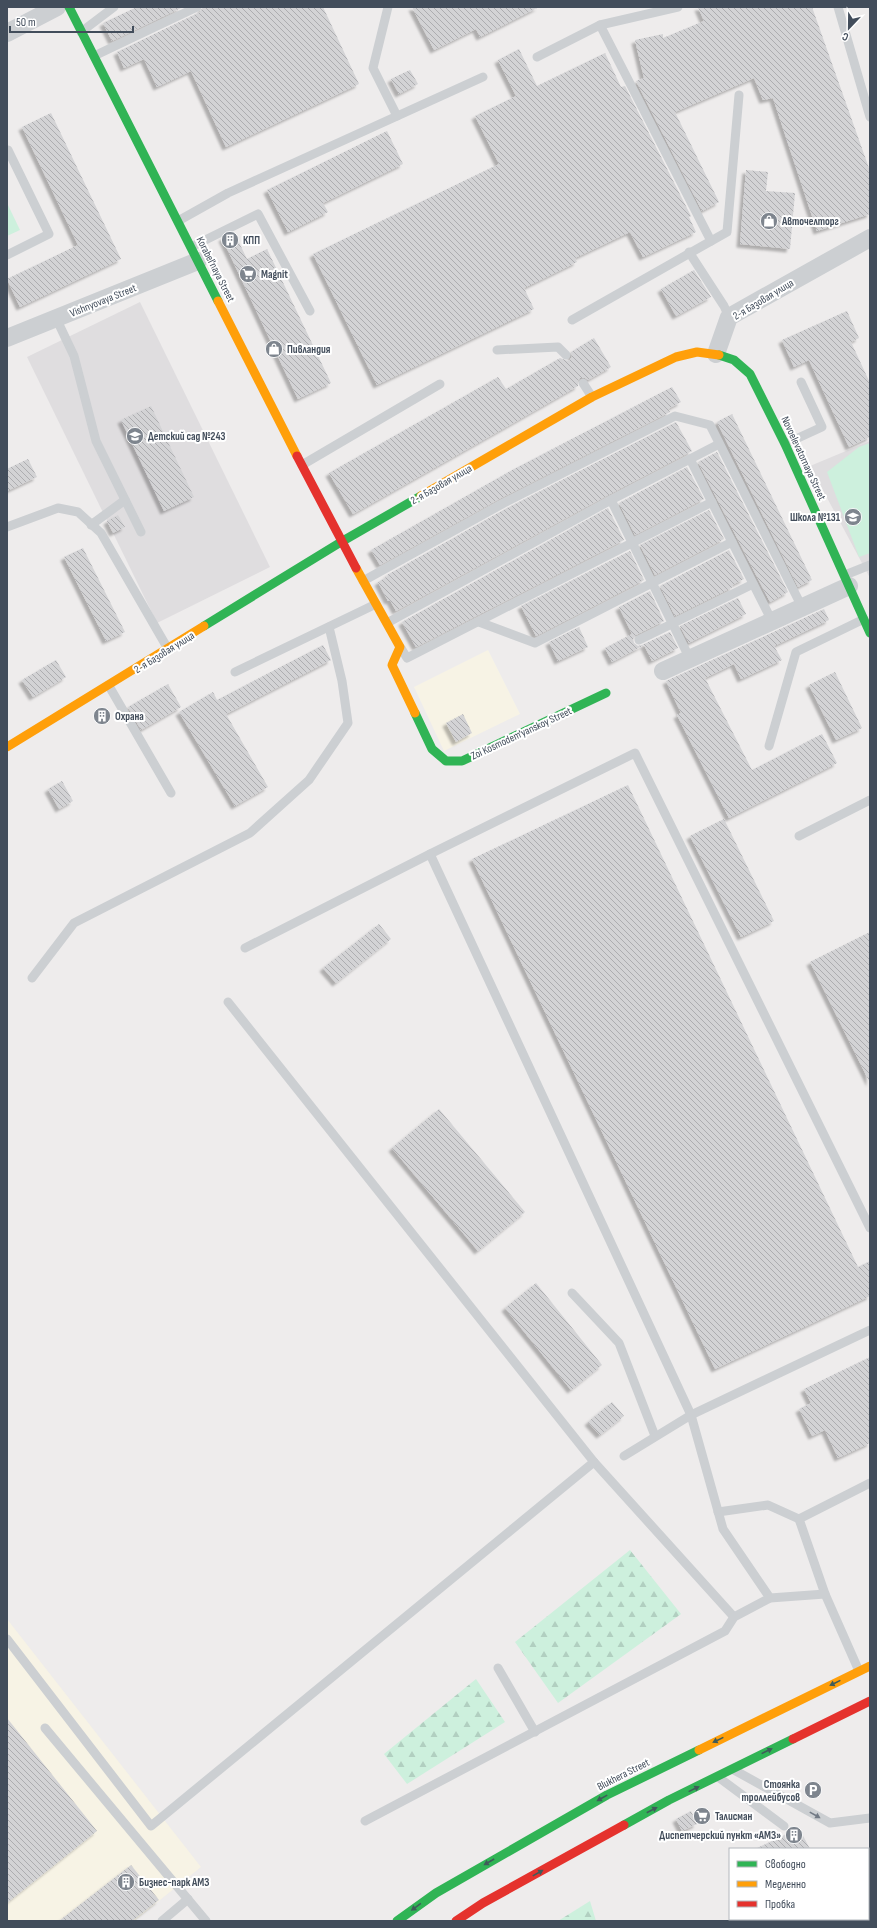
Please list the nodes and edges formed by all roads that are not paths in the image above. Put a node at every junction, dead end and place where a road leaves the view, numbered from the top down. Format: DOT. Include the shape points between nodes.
graph roads {
  1 [pos="57,7"];
  2 [pos="69,7"];
  3 [pos="114,7"];
  4 [pos="198,7"];
  5 [pos="388,7"];
  6 [pos="678,7"];
  7 [pos="838,7"];
  8 [pos="600,25"];
  9 [pos="81,32"];
  10 [pos="7,33"];
  11 [pos="94,56"];
  12 [pos="537,57"];
  13 [pos="483,77"];
  14 [pos="739,95"];
  15 [pos="397,116"];
  16 [pos="870,117"];
  17 [pos="8,150"];
  18 [pos="178,221"];
  19 [pos="870,238"];
  20 [pos="711,240"];
  21 [pos="689,252"];
  22 [pos="195,254"];
  23 [pos="7,255"];
  24 [pos="310,311"];
  25 [pos="730,317"];
  26 [pos="56,318"];
  27 [pos="572,320"];
  28 [pos="7,337"];
  29 [pos="497,350"];
  30 [pos="716,354"];
  31 [pos="566,355"];
  32 [pos="801,382"];
  33 [pos="583,383"];
  34 [pos="440,384"];
  35 [pos="592,397"];
  36 [pos="719,444"];
  37 [pos="785,444"];
  38 [pos="690,459"];
  39 [pos="302,465"];
  40 [pos="125,500"];
  41 [pos="610,500"];
  42 [pos="712,502"];
  43 [pos="91,525"];
  44 [pos="7,527"];
  45 [pos="141,532"];
  46 [pos="341,542"];
  47 [pos="732,542"];
  48 [pos="632,543"];
  49 [pos="870,565"];
  50 [pos="847,580"];
  51 [pos="363,581"];
  52 [pos="652,582"];
  53 [pos="753,584"];
  54 [pos="376,604"];
  55 [pos="802,607"];
  56 [pos="864,619"];
  57 [pos="772,621"];
  58 [pos="387,622"];
  59 [pos="479,622"];
  60 [pos="673,624"];
  61 [pos="329,627"];
  62 [pos="870,633"];
  63 [pos="640,640"];
  64 [pos="400,647"];
  65 [pos="168,649"];
  66 [pos="690,659"];
  67 [pos="663,671"];
  68 [pos="234,672"];
  69 [pos="109,686"];
  70 [pos="606,694"];
  71 [pos="769,746"];
  72 [pos="7,748"];
  73 [pos="171,793"];
  74 [pos="870,800"];
  75 [pos="799,836"];
  76 [pos="430,854"];
  77 [pos="245,948"];
  78 [pos="32,978"];
  79 [pos="228,1002"];
  80 [pos="870,1228"];
  81 [pos="572,1293"];
  82 [pos="870,1330"];
  83 [pos="691,1415"];
  84 [pos="655,1436"];
  85 [pos="624,1456"];
  86 [pos="594,1462"];
  87 [pos="870,1483"];
  88 [pos="718,1512"];
  89 [pos="799,1519"];
  90 [pos="825,1594"];
  91 [pos="770,1598"];
  92 [pos="734,1618"];
  93 [pos="7,1639"];
  94 [pos="870,1666"];
  95 [pos="498,1668"];
  96 [pos="859,1671"];
  97 [pos="870,1700"];
  98 [pos="45,1728"];
  99 [pos="535,1732"];
  100 [pos="732,1769"];
  101 [pos="718,1777"];
  102 [pos="870,1818"];
  103 [pos="366,1821"];
  104 [pos="784,1826"];
  105 [pos="188,1899"];
  106 [pos="162,1921"];
  107 [pos="206,1921"];
  108 [pos="397,1921"];
  109 [pos="456,1921"];
  1 -- 10 [label="street"];
  2 -- 9 [label="street, Korabel'naya Street"];
  3 -- 9 [label="lane"];
  4 -- 11 [label="lane"];
  5 -- 15 [label="lane" via="373,68"];
  6 -- 8 [label="lane"];
  7 -- 16 [label="lane"];
  8 -- 12 [label="lane"];
  8 -- 20 [label="lane"];
  9 -- 11 [label="street, Korabel'naya Street"];
  11 -- 18 [label="street, Korabel'naya Street"];
  13 -- 15 [label="lane"];
  14 -- 20 [label="lane" via="727,232"];
  15 -- 18 [label="lane" via="228,193"];
  17 -- 23 [label="lane" via="49,234"];
  18 -- 22 [label="street, Korabel'naya Street"];
  19 -- 25 [label="street, 2-я Базовая улица"];
  20 -- 21 [label="lane"];
  21 -- 25 [label="lane"];
  21 -- 27 [label="lane"];
  22 -- 24 [label="lane" via="258,214"];
  22 -- 26 [label="street, Vishnyovaya Street"];
  22 -- 39 [label="street, Korabel'naya Street"];
  25 -- 30 [label="street, 2-я Базовая улица"];
  26 -- 28 [label="street, Vishnyovaya Street"];
  26 -- 40 [label="lane" via="74,356 96,441"];
  29 -- 31 [label="lane" via="558,347"];
  30 -- 35 [label="street, 2-я Базовая улица" via="697,352 676,357"];
  30 -- 37 [label="street, Novoelevatornaya Street" via="734,360 750,374"];
  32 -- 37 [label="lane" via="822,427"];
  33 -- 35 [label="lane"];
  34 -- 39 [label="lane"];
  35 -- 46 [label="street, 2-я Базовая улица"];
  36 -- 38 [label="lane"];
  36 -- 51 [label="lane" via="710,425 675,416 504,503"];
  36 -- 55 [label="lane"];
  37 -- 50 [label="street, Novoelevatornaya Street"];
  38 -- 41 [label="lane"];
  38 -- 42 [label="lane"];
  39 -- 46 [label="street, Korabel'naya Street"];
  40 -- 43 [label="lane"];
  40 -- 45 [label="lane"];
  41 -- 48 [label="lane"];
  41 -- 58 [label="lane"];
  42 -- 47 [label="lane"];
  42 -- 48 [label="lane"];
  43 -- 44 [label="lane" via="78,512 58,508"];
  43 -- 65 [label="lane" via="101,533"];
  46 -- 51 [label="street"];
  46 -- 65 [label="street, 2-я Базовая улица"];
  47 -- 52 [label="lane"];
  47 -- 53 [label="lane"];
  48 -- 52 [label="lane"];
  48 -- 59 [label="lane"];
  49 -- 50 [label="lane"];
  50 -- 55 [label="street"];
  50 -- 56 [label="street, Novoelevatornaya Street"];
  51 -- 54 [label="street"];
  52 -- 59 [label="lane" via="535,643"];
  52 -- 60 [label="lane"];
  53 -- 57 [label="lane"];
  53 -- 60 [label="lane"];
  54 -- 58 [label="street"];
  54 -- 61 [label="lane"];
  55 -- 57 [label="street"];
  56 -- 62 [label="street, Novoelevatornaya Street"];
  56 -- 71 [label="lane" via="796,652"];
  57 -- 66 [label="street"];
  58 -- 64 [label="street"];
  59 -- 64 [label="lane" via="407,658"];
  60 -- 63 [label="lane"];
  60 -- 66 [label="lane"];
  61 -- 68 [label="lane"];
  61 -- 78 [label="lane" via="342,681 348,723 309,780 250,833 74,923"];
  64 -- 70 [label="street, Zoi Kosmodem'yanskoy Street" via="392,665 432,749 446,761 462,761"];
  65 -- 69 [label="street, 2-я Базовая улица"];
  66 -- 67 [label="street"];
  69 -- 72 [label="street, 2-я Базовая улица"];
  69 -- 73 [label="lane"];
  74 -- 75 [label="lane"];
  76 -- 77 [label="lane"];
  76 -- 80 [label="lane" via="635,754"];
  76 -- 83 [label="lane"];
  79 -- 86 [label="lane"];
  81 -- 84 [label="lane" via="619,1343"];
  82 -- 83 [label="lane"];
  83 -- 84 [label="lane"];
  83 -- 88 [label="lane"];
  84 -- 85 [label="lane"];
  86 -- 92 [label="lane"];
  86 -- 93 [label="lane" via="151,1826"];
  87 -- 89 [label="lane"];
  88 -- 89 [label="lane" via="768,1506"];
  88 -- 91 [label="lane" via="723,1529"];
  89 -- 90 [label="lane"];
  90 -- 91 [label="lane"];
  90 -- 96 [label="lane"];
  91 -- 92 [label="lane"];
  92 -- 99 [label="lane" via="725,1631"];
  94 -- 96 [label="street, Blukhera Street"];
  95 -- 99 [label="lane"];
  96 -- 108 [label="street, Blukhera Street, one-way" via="606,1795 436,1893"];
  100 -- 97 [label="street, one-way"];
  98 -- 105 [label="lane"];
  99 -- 103 [label="lane"];
  100 -- 101 [label="street"];
  100 -- 102 [label="lane, one-way" via="830,1823"];
  101 -- 104 [label="lane"];
  109 -- 101 [label="street, one-way" via="483,1903 610,1832"];
  105 -- 106 [label="lane"];
  105 -- 107 [label="lane"];
}
